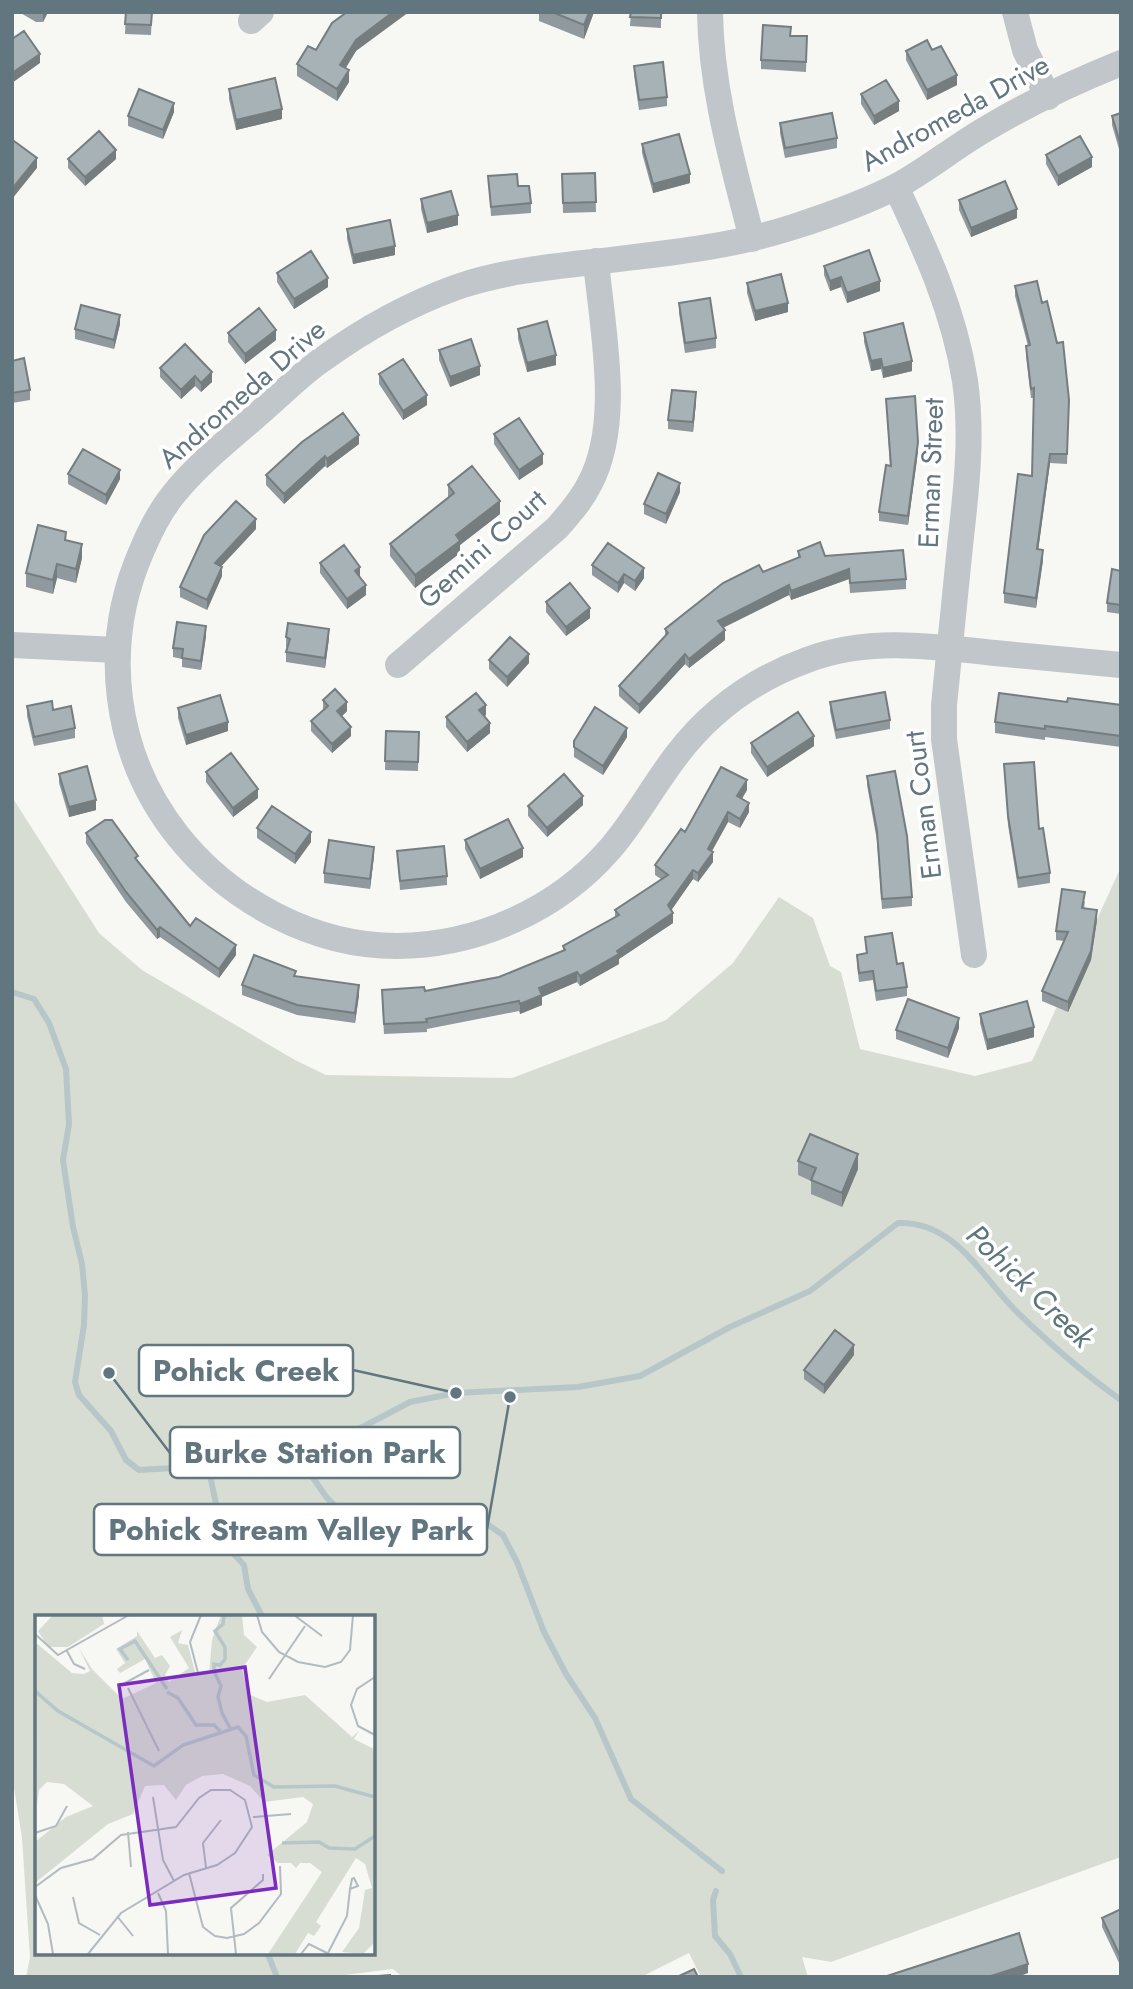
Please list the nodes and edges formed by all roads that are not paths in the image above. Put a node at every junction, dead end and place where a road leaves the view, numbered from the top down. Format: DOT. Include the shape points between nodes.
graph roads {
  1 [pos="710,12"];
  2 [pos="1015,12"];
  3 [pos="1121,63"];
  4 [pos="1048,97"];
  5 [pos="896,187"];
  6 [pos="752,239"];
  7 [pos="596,261"];
  8 [pos="12,645"];
  9 [pos="950,648"];
  10 [pos="117,650"];
  11 [pos="1121,665"];
  12 [pos="398,666"];
  13 [pos="974,954"];
  1 -- 6 [label="street" via="719,108"];
  2 -- 4 [label="street" via="1025,50"];
  3 -- 4 [label="street, Andromeda Drive"];
  4 -- 5 [label="street, Andromeda Drive" via="987,128"];
  5 -- 6 [label="street, Andromeda Drive"];
  5 -- 9 [label="street, Erman Street" via="942,289 965,383 968,475"];
  6 -- 7 [label="street, Andromeda Drive"];
  7 -- 10 [label="street, Andromeda Drive" via="532,268 453,288 391,316 320,360 203,462 170,498 134,569 122,607"];
  7 -- 12 [label="street, Gemini Court" via="608,403 603,444 591,483 557,528"];
  8 -- 10 [label="street"];
  9 -- 10 [label="street, Andromeda Drive" via="861,646 812,658 766,677 730,700 698,729 616,843 569,888 534,911 491,930 402,946 342,939 286,922 237,893 194,855 160,813 136,764 122,713"];
  9 -- 11 [label="street, Andromeda Drive"];
  9 -- 13 [label="street, Erman Court" via="944,739"];
}
